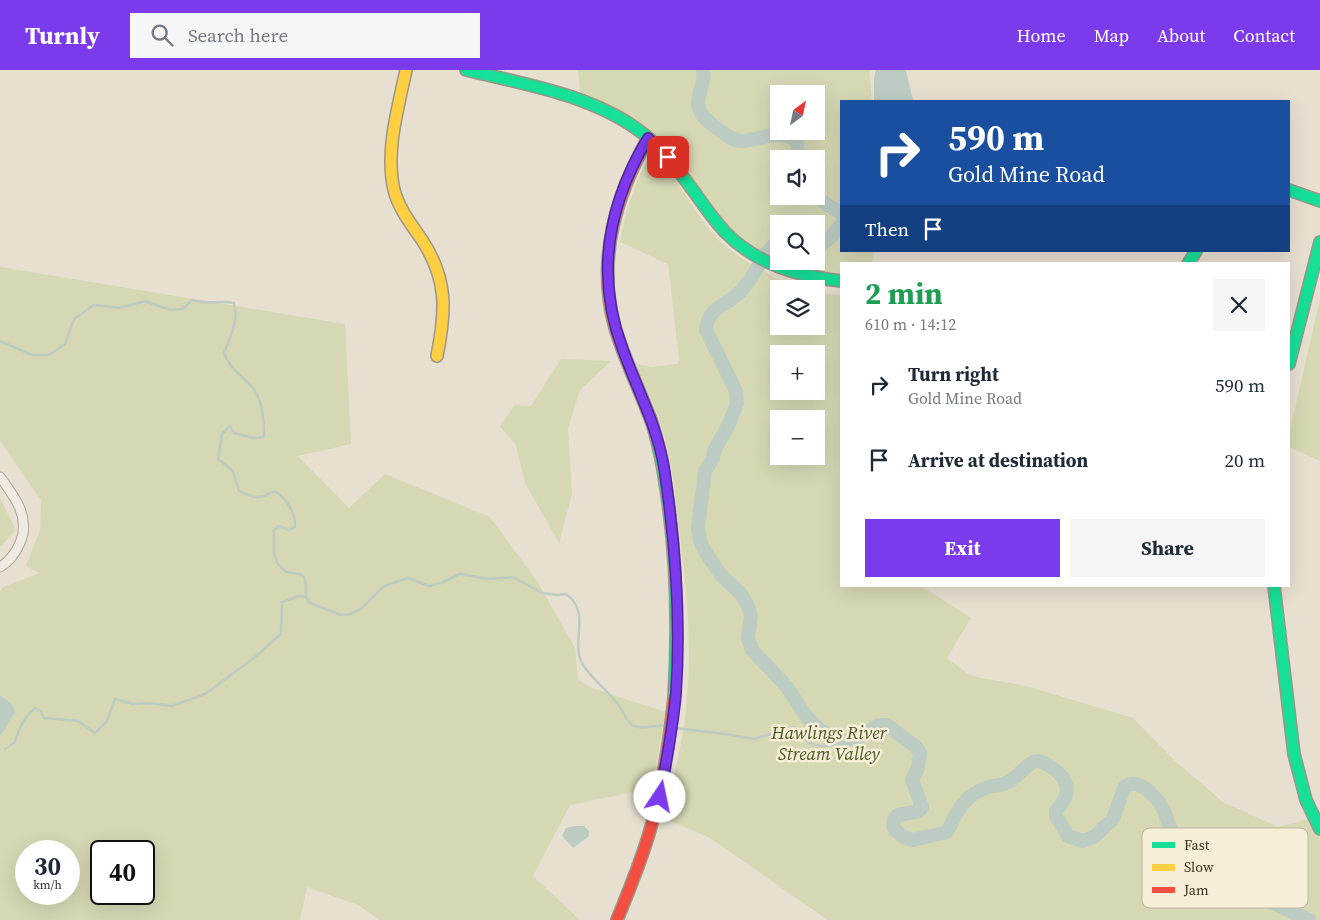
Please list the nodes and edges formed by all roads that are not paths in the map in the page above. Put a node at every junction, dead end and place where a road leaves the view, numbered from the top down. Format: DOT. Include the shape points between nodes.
graph roads {
  1 [pos="406,70"];
  2 [pos="466,70"];
  3 [pos="648,138"];
  4 [pos="1290,190"];
  5 [pos="1320,201"];
  6 [pos="1320,242"];
  7 [pos="840,281"];
  8 [pos="437,356"];
  9 [pos="1290,360"];
  10 [pos="0,477"];
  11 [pos="0,567"];
  12 [pos="1274,587"];
  13 [pos="1320,829"];
  14 [pos="617,920"];
  1 -- 8 [label="street" via="393,137 391,174 402,211 431,255 441,280 445,311"];
  2 -- 3 [label="street" via="595,106"];
  3 -- 7 [label="street" via="679,170 722,229 751,253 768,263 808,277"];
  3 -- 14 [label="street" via="630,170 616,207 609,244 608,278 618,338 657,437 666,481 675,575 678,667 672,733 660,797 637,871"];
  4 -- 5 [label="street"];
  6 -- 9 [label="street"];
  10 -- 11 [label="street" via="24,516 24,534 16,552"];
  12 -- 13 [label="street" via="1294,754 1306,800"];
}
